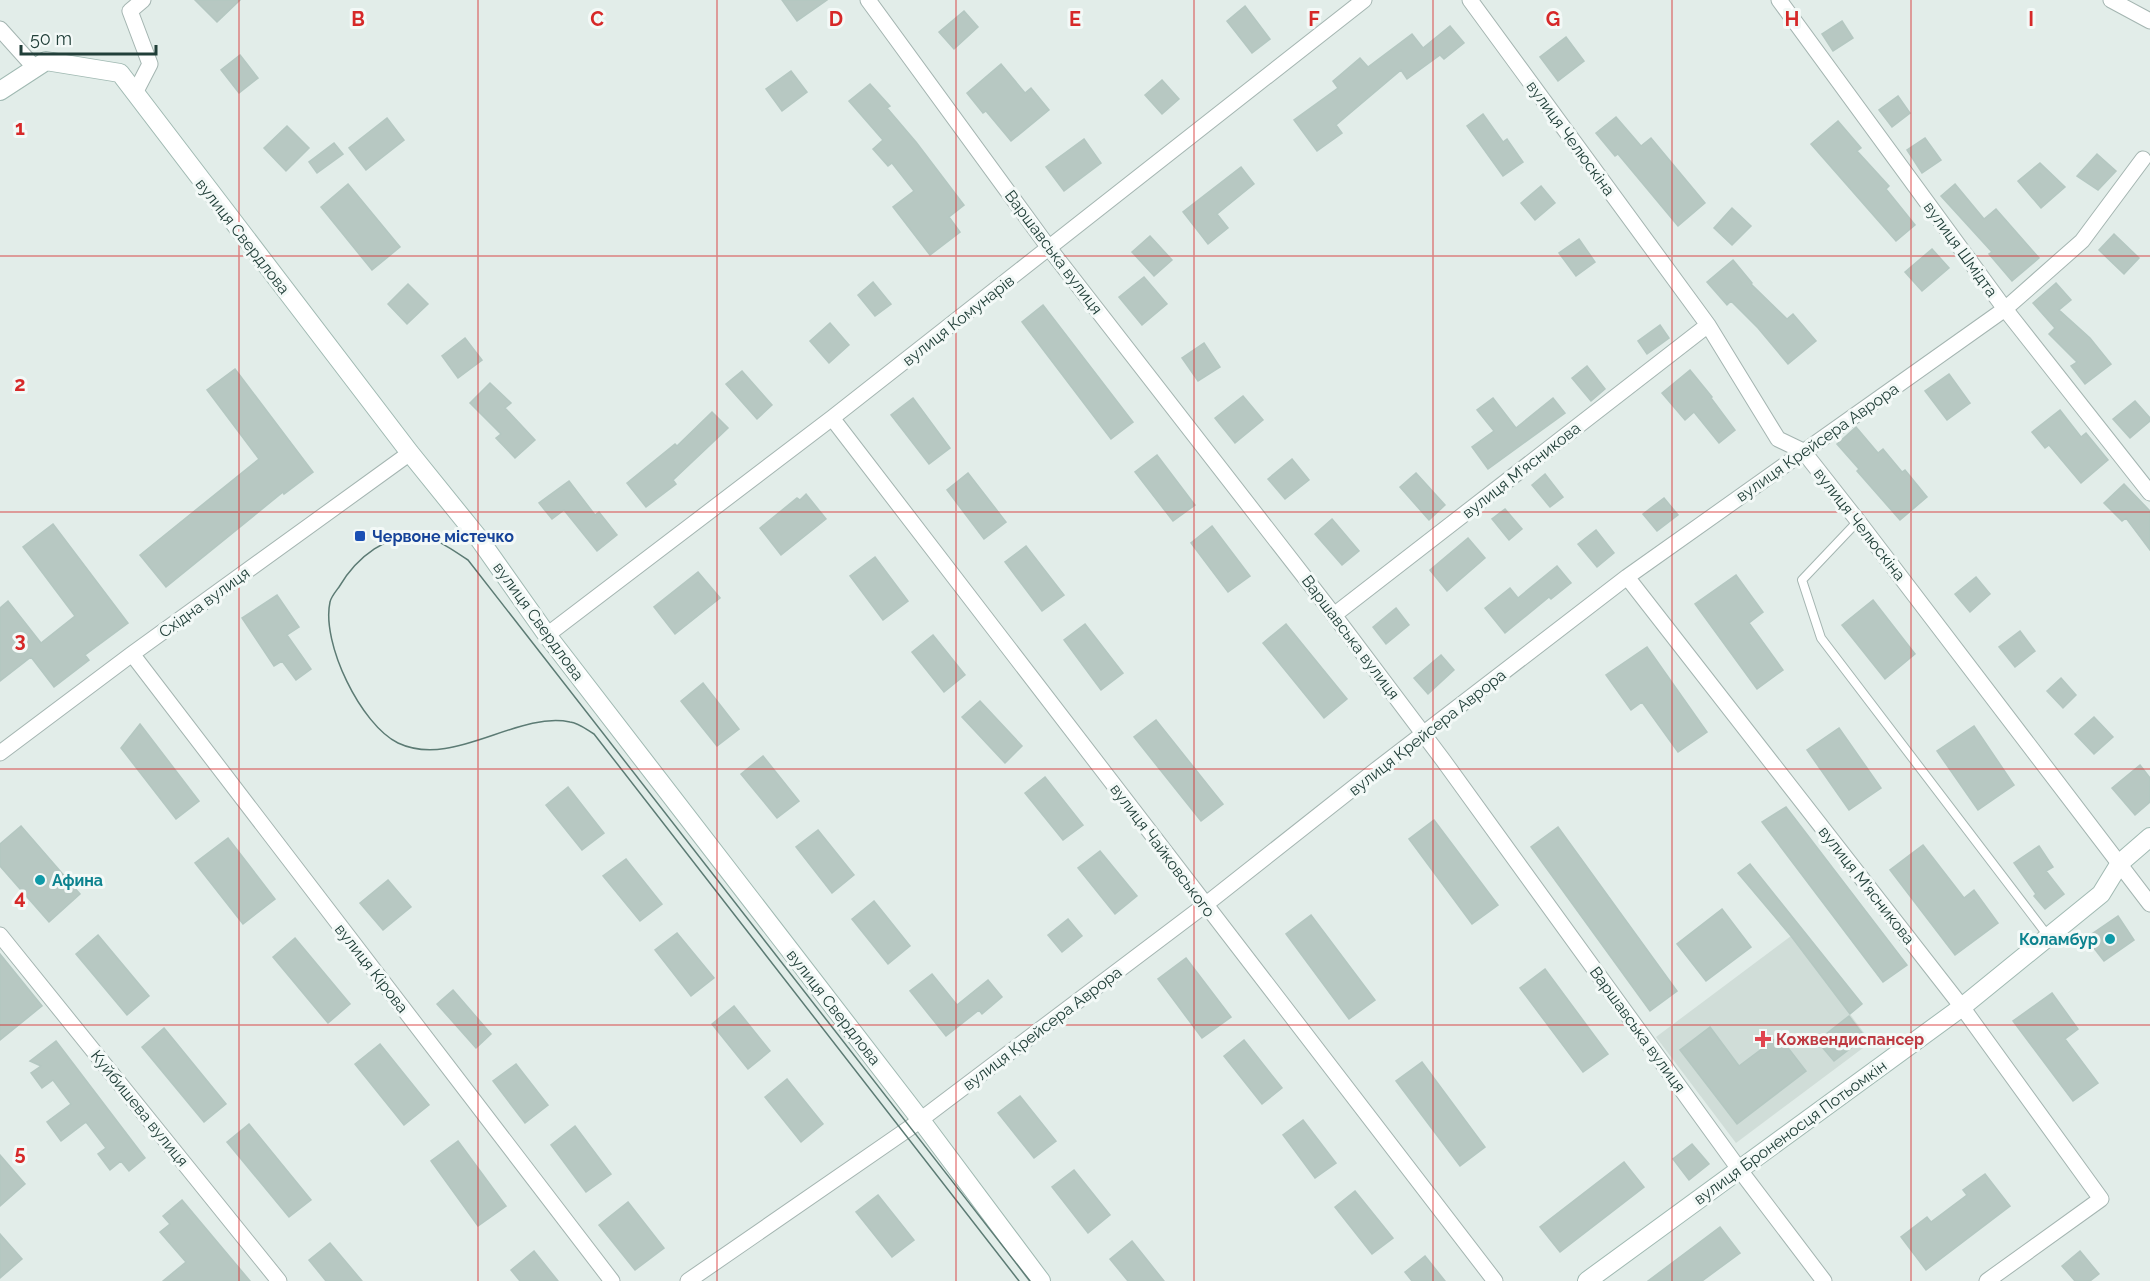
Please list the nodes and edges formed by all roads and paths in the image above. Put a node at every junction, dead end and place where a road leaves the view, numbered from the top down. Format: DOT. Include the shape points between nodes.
graph roads {
  1 [pos="143,0"];
  2 [pos="868,0"];
  3 [pos="1364,0"];
  4 [pos="1470,0"];
  5 [pos="1779,0"];
  6 [pos="2111,0"];
  7 [pos="2150,21"];
  8 [pos="0,29"];
  9 [pos="35,68"];
  10 [pos="0,91"];
  11 [pos="135,93"];
  12 [pos="2143,159"];
  13 [pos="1049,248"];
  14 [pos="2005,309"];
  15 [pos="1707,325"];
  16 [pos="832,418"];
  17 [pos="1803,451"];
  18 [pos="410,453"];
  19 [pos="2150,493"];
  20 [pos="1858,521"];
  21 [pos="1627,577"];
  22 [pos="1334,615"];
  23 [pos="548,635"];
  24 [pos="132,654"];
  25 [pos="1424,734"];
  26 [pos="0,753"];
  27 [pos="2150,837"];
  28 [pos="2120,863"];
  29 [pos="2150,904"];
  30 [pos="1205,905"];
  31 [pos="0,934"];
  32 [pos="2048,936"];
  33 [pos="1962,1007"];
  34 [pos="920,1119"];
  35 [pos="1739,1169"];
  36 [pos="279,1281"];
  37 [pos="612,1281"];
  38 [pos="688,1281"];
  39 [pos="1041,1281"];
  40 [pos="1495,1281"];
  41 [pos="1587,1281"];
  42 [pos="1824,1281"];
  43 [pos="1987,1281"];
  1 -- 11 [label="street" via="130,11 150,64"];
  2 -- 13 [label="street, Варшавська вулиця"];
  3 -- 13 [label="street, вулиця Комунарів"];
  4 -- 15 [label="street, вулиця Челюскіна"];
  5 -- 14 [label="street, вулиця Шмідта"];
  6 -- 7 [label="street"];
  8 -- 9 [label="street"];
  9 -- 10 [label="street"];
  9 -- 11 [label="street, вулиця Свердлова" via="46,61 120,73"];
  11 -- 18 [label="street, вулиця Свердлова"];
  12 -- 14 [label="street, вулиця Крейсера Аврора" via="2082,241"];
  13 -- 16 [label="street, вулиця Комунарів"];
  13 -- 22 [label="street, Варшавська вулиця"];
  14 -- 17 [label="street, вулиця Крейсера Аврора"];
  14 -- 19 [label="street, вулиця Шмідта"];
  15 -- 17 [label="street, вулиця Челюскіна" via="1778,439"];
  15 -- 22 [label="street, вулиця М'ясникова"];
  16 -- 23 [label="street, вулиця Комунарів"];
  16 -- 30 [label="street, вулиця Чайковського"];
  17 -- 20 [label="street, вулиця Челюскіна"];
  17 -- 21 [label="street, вулиця Крейсера Аврора"];
  18 -- 23 [label="street, вулиця Свердлова" via="477,536"];
  18 -- 24 [label="street, Східна вулиця"];
  20 -- 28 [label="street, вулиця Челюскіна"];
  20 -- 32 [label="lane" via="1802,580 1821,638"];
  21 -- 25 [label="street, вулиця Крейсера Аврора"];
  21 -- 33 [label="street, вулиця М'ясникова"];
  22 -- 25 [label="street, Варшавська вулиця"];
  23 -- 34 [label="street, вулиця Свердлова"];
  24 -- 26 [label="street, Східна вулиця"];
  24 -- 37 [label="street, вулиця Кірова"];
  25 -- 30 [label="street, вулиця Крейсера Аврора"];
  25 -- 35 [label="street, Варшавська вулиця"];
  27 -- 28 [label="street, вулиця Броненосця Потьомкін"];
  28 -- 29 [label="street, вулиця Челюскіна"];
  28 -- 32 [label="street, вулиця Броненосця Потьомкін" via="2101,894"];
  30 -- 34 [label="street, вулиця Крейсера Аврора"];
  30 -- 40 [label="street, вулиця Чайковського"];
  31 -- 36 [label="street, Куйбишева вулиця"];
  32 -- 33 [label="street, вулиця Броненосця Потьомкін"];
  33 -- 35 [label="street, вулиця Броненосця Потьомкін"];
  33 -- 43 [label="street, вулиця М'ясникова" via="2101,1199"];
  34 -- 38 [label="street, вулиця Крейсера Аврора"];
  34 -- 39 [label="street, вулиця Свердлова"];
  35 -- 41 [label="street, вулиця Броненосця Потьомкін"];
  35 -- 42 [label="street, Варшавська вулиця"];
}
